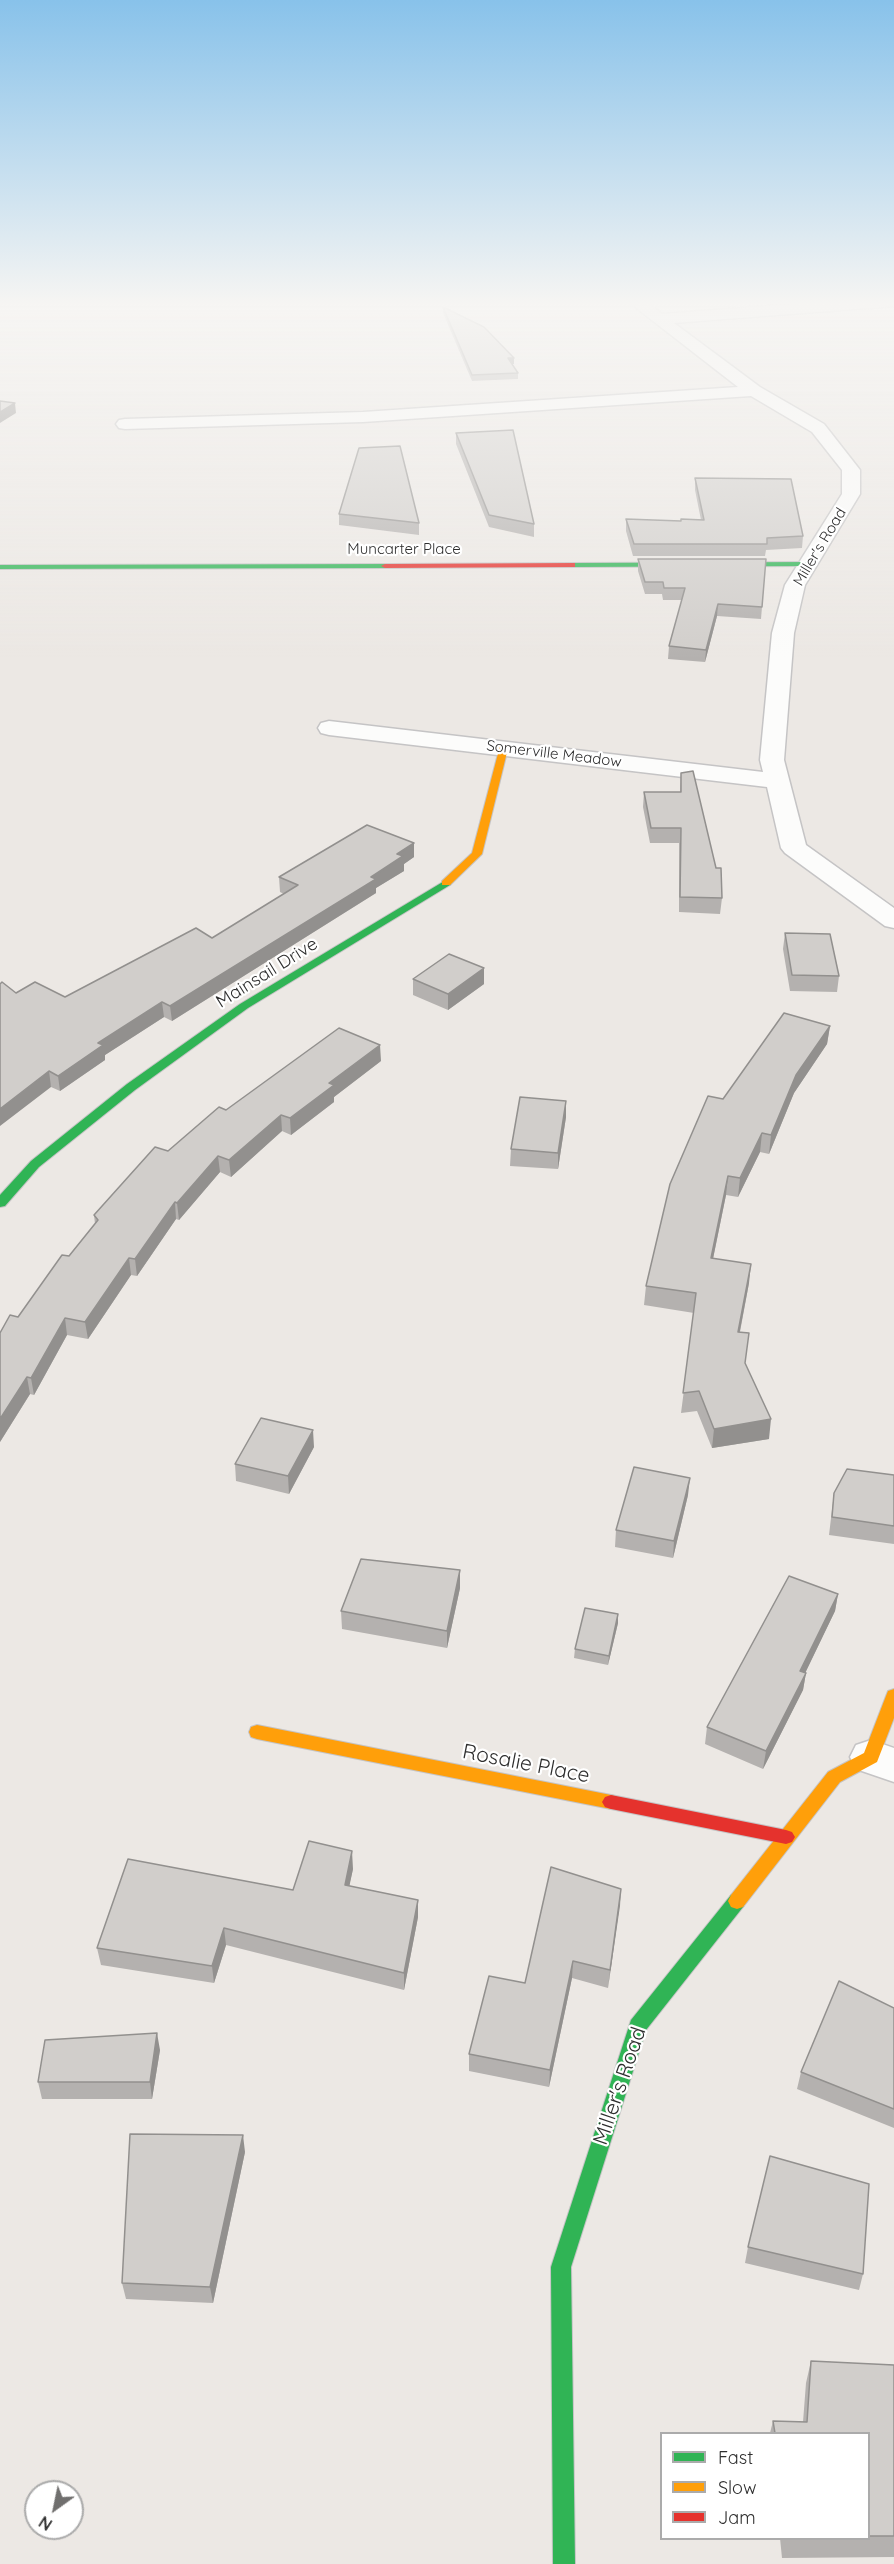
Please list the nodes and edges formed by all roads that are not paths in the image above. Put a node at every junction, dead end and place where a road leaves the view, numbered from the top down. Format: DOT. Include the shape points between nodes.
graph roads {
  1 [pos="273,420"];
  2 [pos="804,420"];
  3 [pos="125,424"];
  4 [pos="808,564"];
  5 [pos="0,567"];
  6 [pos="329,728"];
  7 [pos="503,748"];
  8 [pos="778,781"];
  9 [pos="861,897"];
  10 [pos="894,897"];
  11 [pos="894,920"];
  12 [pos="0,1203"];
  13 [pos="894,1696"];
  14 [pos="257,1732"];
  15 [pos="883,1761"];
  16 [pos="786,1837"];
  17 [pos="564,2564"];
  1 -- 3 [label="street"];
  2 -- 4 [label="street, Miller's Road" via="818,428 851,470 851,494"];
  4 -- 5 [label="street, Muncarter Place"];
  4 -- 8 [label="street, Miller's Road" via="795,585 783,633 772,760"];
  6 -- 7 [label="street, Somerville Meadow"];
  7 -- 8 [label="street, Somerville Meadow"];
  7 -- 12 [label="street, Mainsail Drive" via="477,854 442,886 244,1006 131,1087 35,1164"];
  8 -- 9 [label="street, Miller's Road" via="794,848"];
  9 -- 10 [label="street"];
  9 -- 11 [label="street, Miller's Road"];
  13 -- 15 [label="street, Miller's Road"];
  14 -- 16 [label="street, Rosalie Place"];
  15 -- 16 [label="street, Miller's Road" via="834,1777"];
  16 -- 17 [label="street, Miller's Road" via="638,2026 561,2267"];
}
